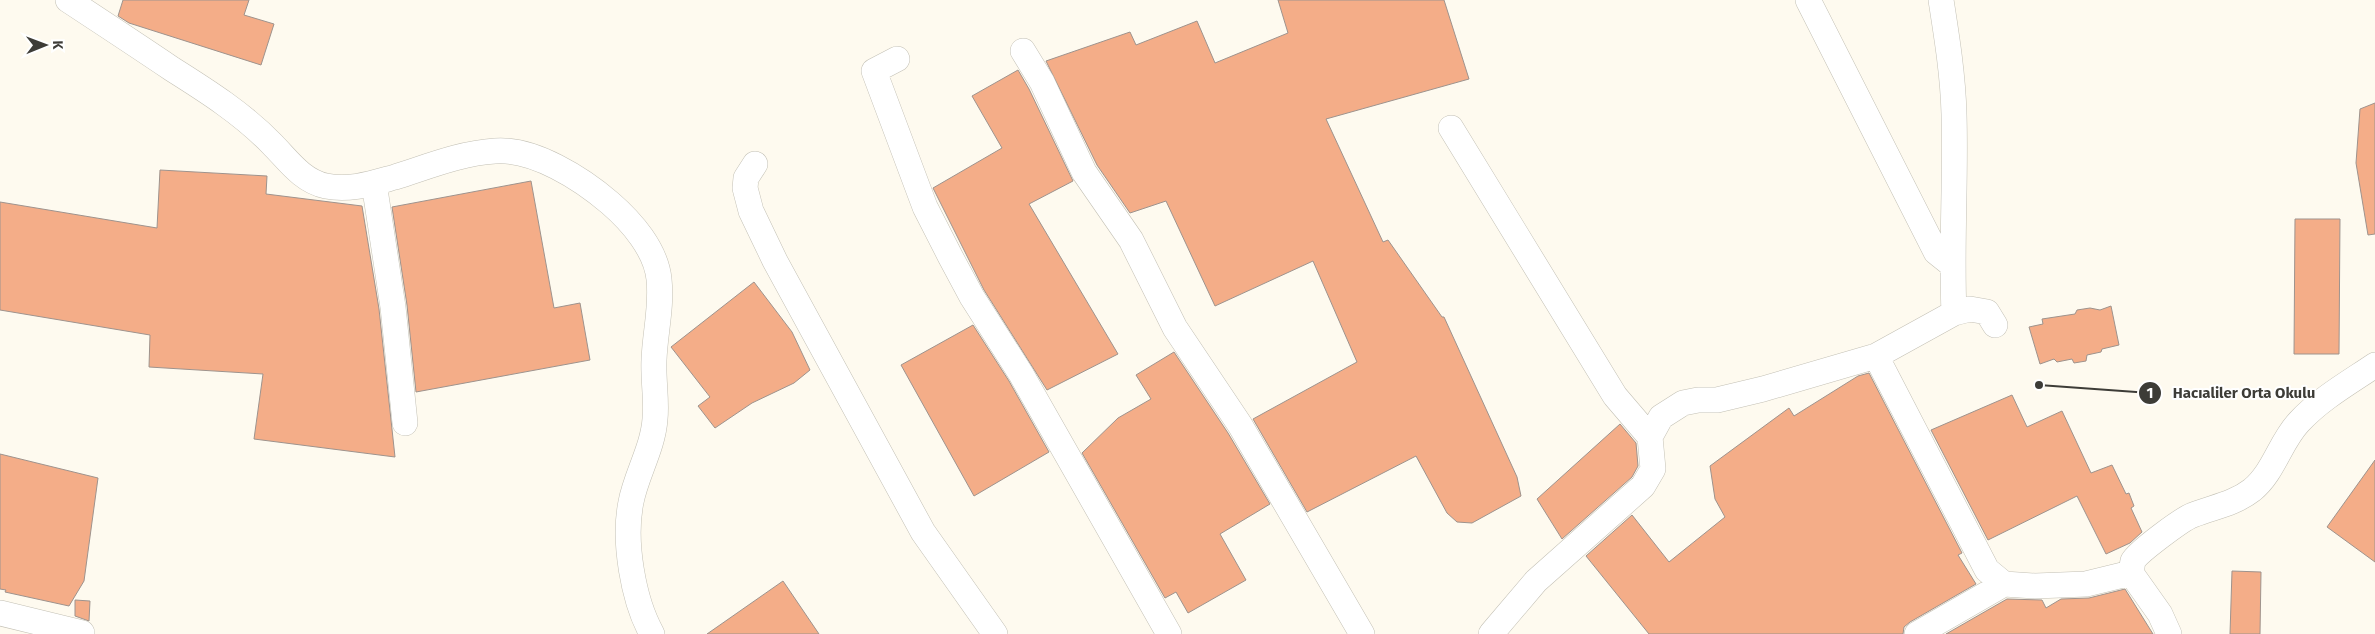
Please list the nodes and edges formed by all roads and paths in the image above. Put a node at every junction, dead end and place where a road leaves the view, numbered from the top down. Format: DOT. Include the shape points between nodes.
graph roads {
  1 [pos="68,0"];
  2 [pos="1808,0"];
  3 [pos="1941,0"];
  4 [pos="1023,51"];
  5 [pos="897,58"];
  6 [pos="1451,128"];
  7 [pos="755,164"];
  8 [pos="374,183"];
  9 [pos="1951,264"];
  10 [pos="1954,314"];
  11 [pos="1995,325"];
  12 [pos="1876,356"];
  13 [pos="2375,365"];
  14 [pos="405,422"];
  15 [pos="1650,436"];
  16 [pos="2131,573"];
  17 [pos="2004,584"];
  18 [pos="0,613"];
  19 [pos="82,633"];
  20 [pos="652,634"];
  21 [pos="995,634"];
  22 [pos="1169,634"];
  23 [pos="1362,634"];
  24 [pos="1491,634"];
  25 [pos="1917,634"];
  26 [pos="2169,634"];
  1 -- 8 [label="street" via="202,88 246,121 296,171 325,186 362,187"];
  2 -- 9 [label="street" via="1936,252"];
  3 -- 9 [label="street" via="1954,112"];
  4 -- 23 [label="street" via="1042,82 1084,172 1131,240 1175,328 1240,425"];
  5 -- 22 [label="street" via="874,72 925,207 972,297 1021,374"];
  6 -- 15 [label="street" via="1615,396"];
  7 -- 21 [label="street" via="746,178 745,188 751,211 775,261 923,532"];
  8 -- 14 [label="street"];
  8 -- 20 [label="street" via="466,155 497,150 533,156 588,184 624,215 648,248 659,275 662,309 656,328 655,421 631,502 629,538 634,588 643,619"];
  9 -- 10 [label="street"];
  10 -- 11 [label="street" via="1970,309 1987,312"];
  10 -- 12 [label="street"];
  12 -- 15 [label="street" via="1763,389 1717,400 1683,403 1661,417"];
  12 -- 17 [label="street" via="1987,570"];
  13 -- 16 [label="street" via="2299,422 2270,469 2252,490 2221,507 2191,515 2134,560"];
  15 -- 24 [label="street" via="1653,469 1644,486 1536,581"];
  16 -- 17 [label="street" via="2086,584"];
  16 -- 26 [label="street" via="2160,614"];
  17 -- 25 [label="street"];
  18 -- 19 [label="street"];
}
